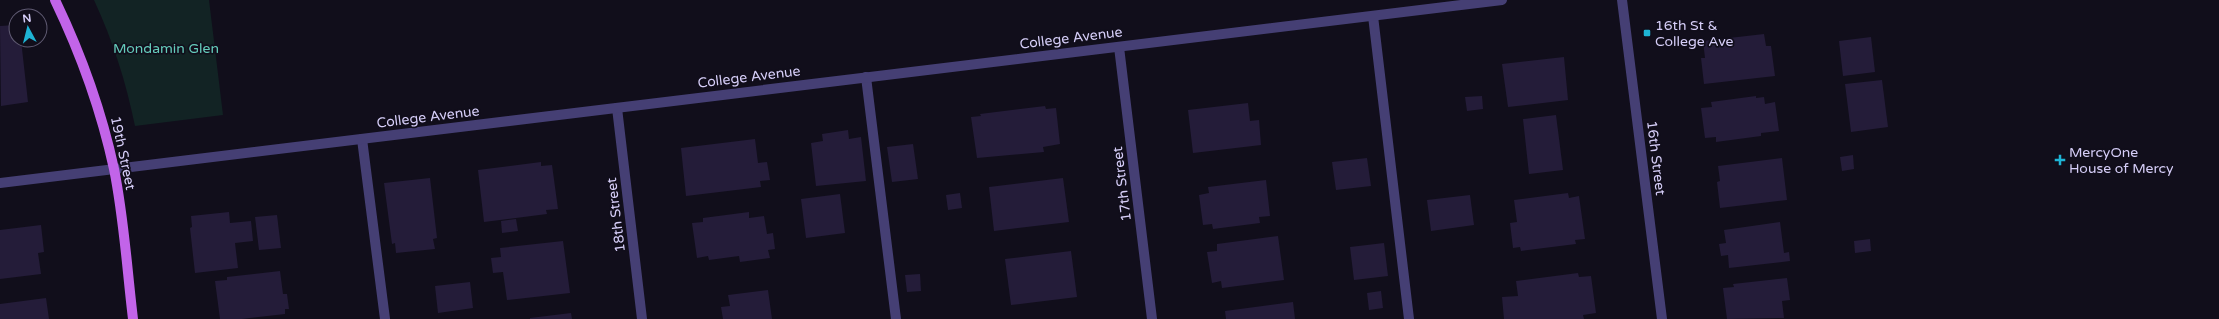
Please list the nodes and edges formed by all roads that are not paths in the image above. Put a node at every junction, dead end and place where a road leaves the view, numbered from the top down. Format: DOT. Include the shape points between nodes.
graph roads {
  1 [pos="55,0"];
  2 [pos="1502,0"];
  3 [pos="1622,0"];
  4 [pos="1372,16"];
  5 [pos="1119,46"];
  6 [pos="866,77"];
  7 [pos="617,108"];
  8 [pos="362,139"];
  9 [pos="114,169"];
  10 [pos="0,183"];
  11 [pos="133,319"];
  12 [pos="385,319"];
  13 [pos="642,319"];
  14 [pos="896,319"];
  15 [pos="1152,319"];
  16 [pos="1409,319"];
  17 [pos="1662,319"];
  1 -- 9 [label="main road, 19th Street" via="77,46 97,103"];
  2 -- 4 [label="street, College Avenue"];
  3 -- 17 [label="street, 16th Street"];
  4 -- 5 [label="street, College Avenue"];
  4 -- 16 [label="street"];
  5 -- 6 [label="street, College Avenue"];
  5 -- 15 [label="street, 17th Street"];
  6 -- 7 [label="street, College Avenue"];
  6 -- 14 [label="street"];
  7 -- 8 [label="street, College Avenue"];
  7 -- 13 [label="street, 18th Street"];
  8 -- 9 [label="street, College Avenue"];
  8 -- 12 [label="street"];
  9 -- 10 [label="street, College Avenue"];
  9 -- 11 [label="main road, 19th Street"];
}
